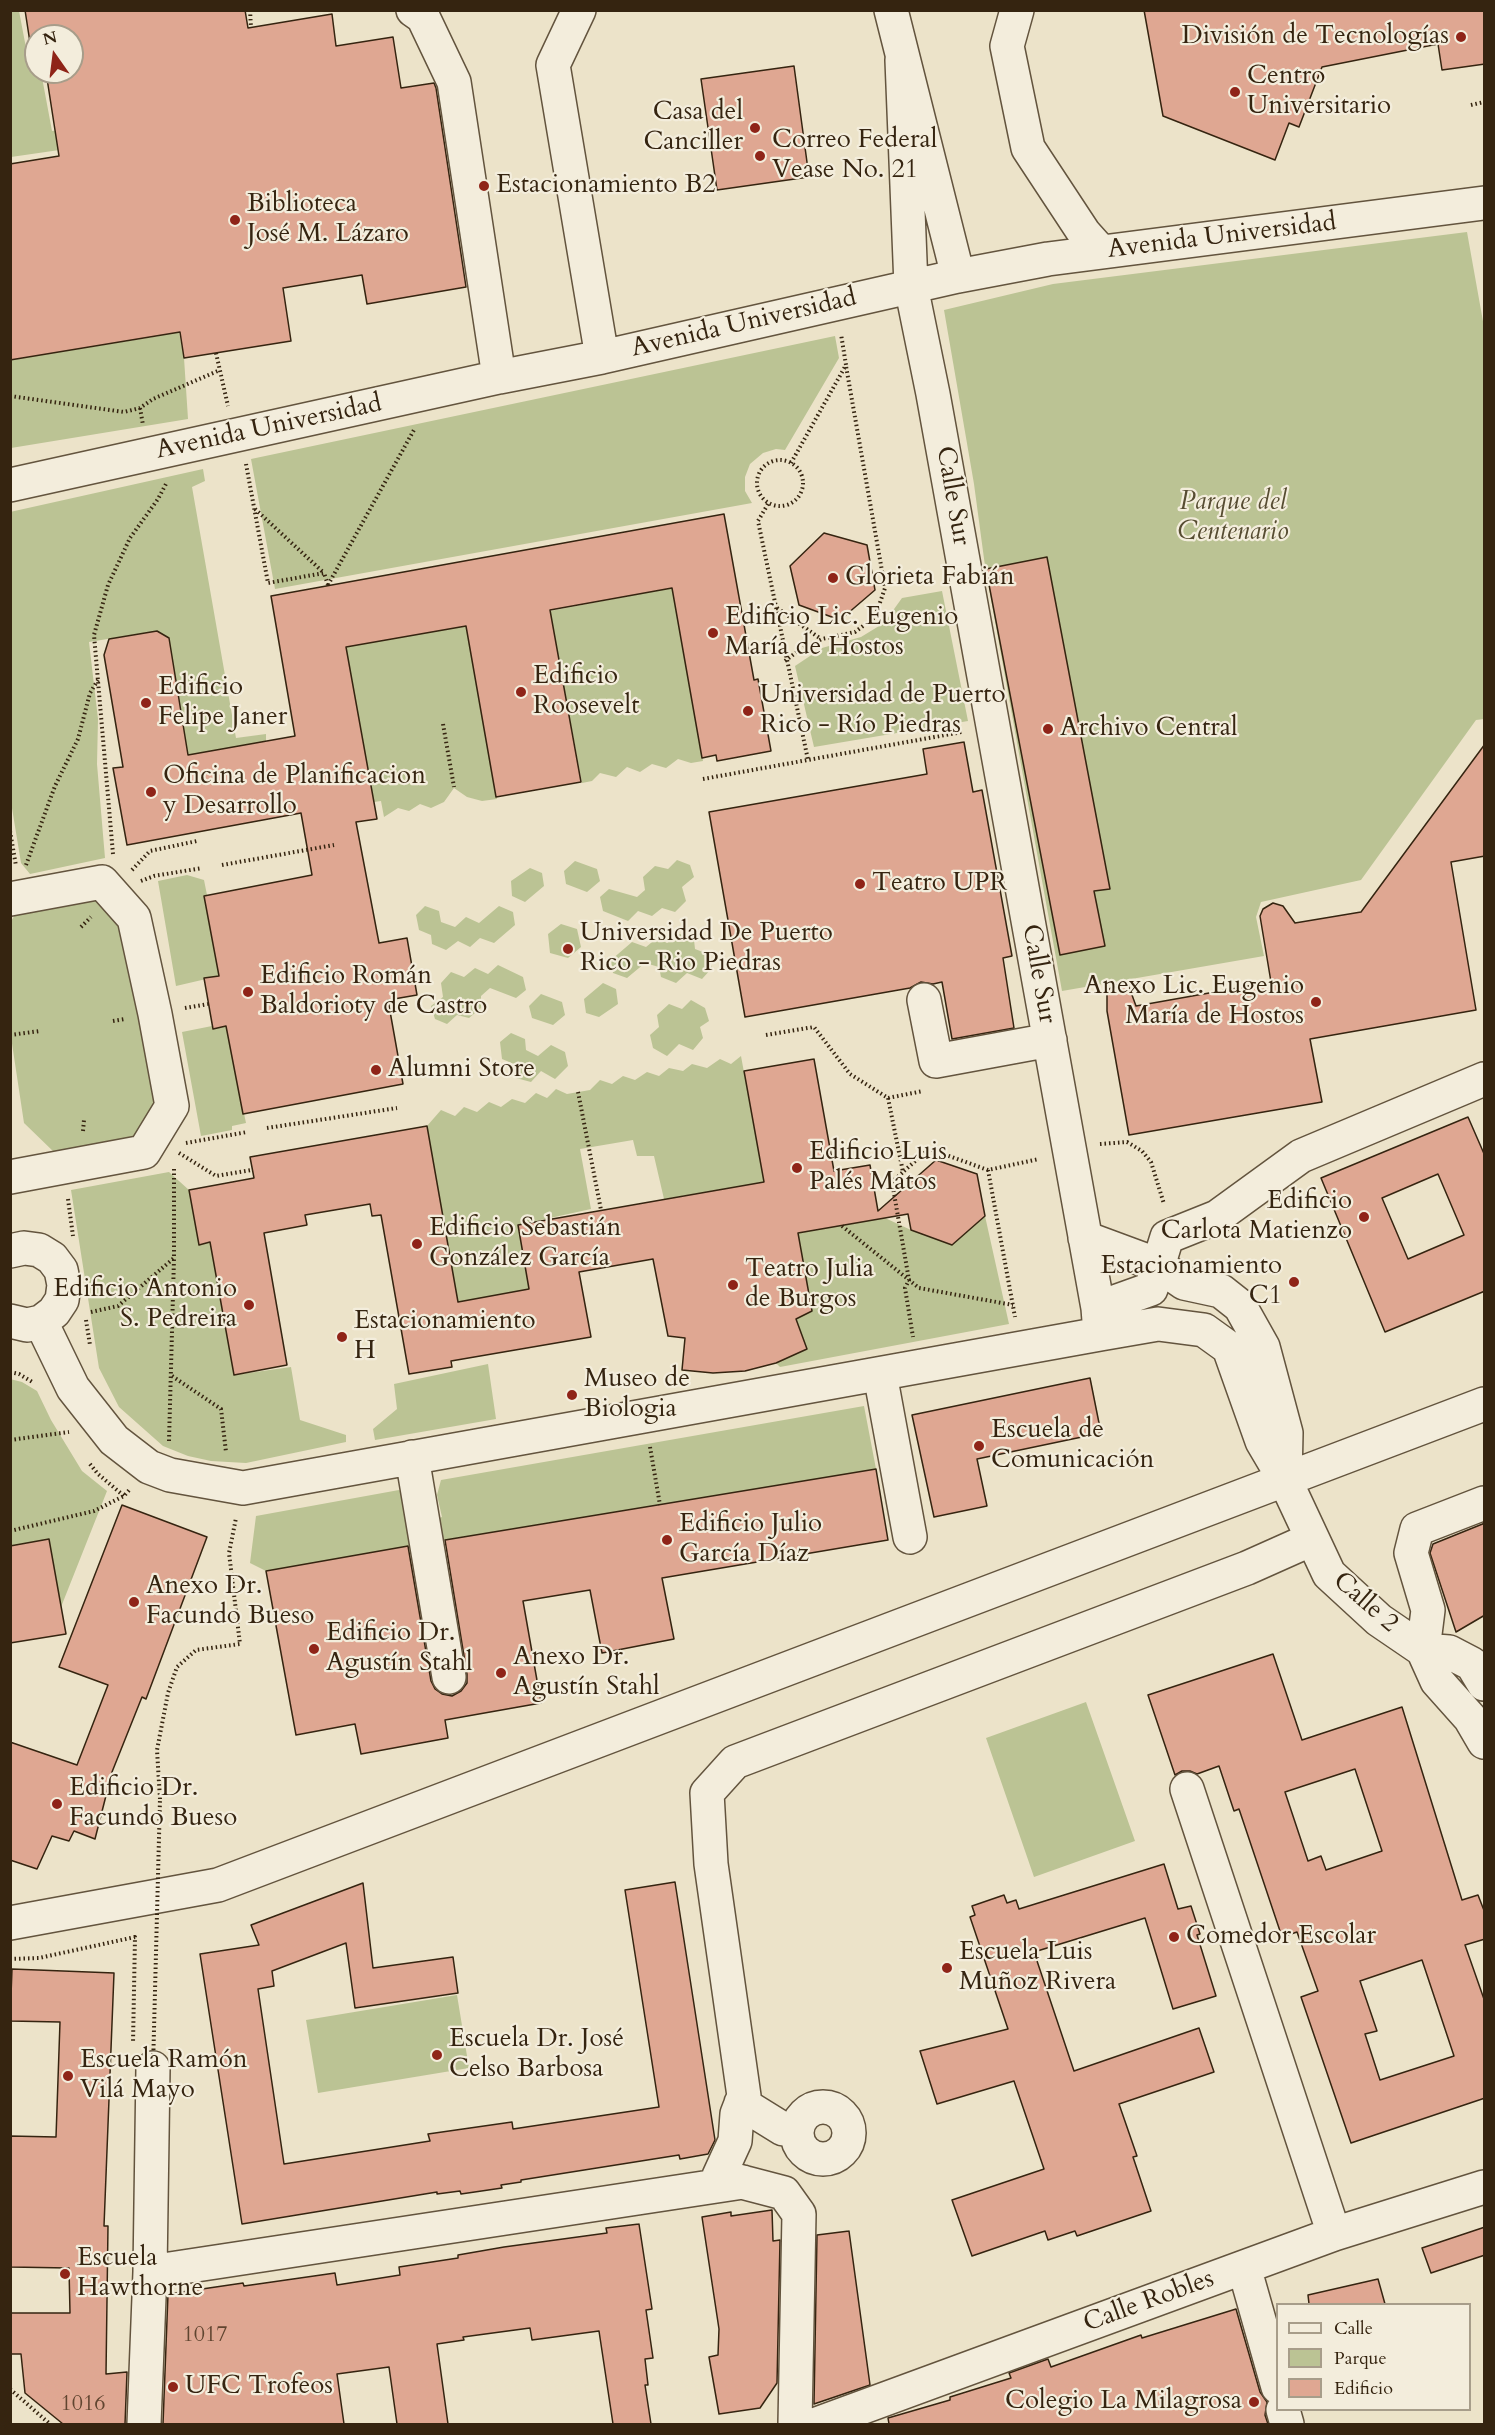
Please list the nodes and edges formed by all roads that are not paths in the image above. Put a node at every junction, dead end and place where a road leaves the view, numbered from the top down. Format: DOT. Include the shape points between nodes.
graph roads {
  1 [pos="412,10"];
  2 [pos="579,10"];
  3 [pos="891,10"];
  4 [pos="1017,10"];
  5 [pos="902,60"];
  6 [pos="1485,203"];
  7 [pos="1101,252"];
  8 [pos="958,276"];
  9 [pos="912,286"];
  10 [pos="602,357"];
  11 [pos="499,377"];
  12 [pos="10,485"];
  13 [pos="14,887"];
  14 [pos="924,1000"];
  15 [pos="1050,1040"];
  16 [pos="1485,1079"];
  17 [pos="10,1177"];
  18 [pos="1085,1239"];
  19 [pos="12,1242"];
  20 [pos="1158,1265"];
  21 [pos="1099,1321"];
  22 [pos="26,1322"];
  23 [pos="880,1374"];
  24 [pos="1485,1404"];
  25 [pos="412,1457"];
  26 [pos="1285,1480"];
  27 [pos="1485,1503"];
  28 [pos="910,1537"];
  29 [pos="1312,1539"];
  30 [pos="1423,1650"];
  31 [pos="449,1677"];
  32 [pos="1485,1684"];
  33 [pos="1485,1742"];
  34 [pos="1187,1789"];
  35 [pos="10,1923"];
  36 [pos="143,2056"];
  37 [pos="741,2103"];
  38 [pos="796,2129"];
  39 [pos="742,2182"];
  40 [pos="1485,2187"];
  41 [pos="1334,2234"];
  42 [pos="1244,2267"];
  43 [pos="150,2272"];
  44 [pos="1276,2380"];
  45 [pos="144,2424"];
  46 [pos="795,2424"];
  47 [pos="817,2424"];
  1 -- 11 [label="street" via="423,17 454,82"];
  2 -- 10 [label="street" via="553,65"];
  3 -- 5 [label="street"];
  4 -- 7 [label="street" via="1007,46 1028,148"];
  5 -- 8 [label="street"];
  5 -- 9 [label="street, Calle Sur"];
  6 -- 7 [label="street, Avenida Universidad"];
  7 -- 8 [label="street, Avenida Universidad"];
  8 -- 9 [label="street, Avenida Universidad"];
  9 -- 10 [label="street, Avenida Universidad"];
  9 -- 15 [label="street, Calle Sur"];
  10 -- 11 [label="street, Avenida Universidad"];
  11 -- 12 [label="street, Avenida Universidad"];
  13 -- 17 [label="street" via="102,882 134,918 171,1106 144,1152"];
  14 -- 15 [label="street" via="936,1061"];
  15 -- 18 [label="street, Calle Sur"];
  16 -- 20 [label="street" via="1301,1156 1217,1217 1167,1237"];
  18 -- 20 [label="street"];
  18 -- 21 [label="street, Calle Sur"];
  19 -- 22 [label="street" via="52,1258 61,1270 64,1285 62,1300 54,1312"];
  20 -- 21 [label="street" via="1151,1289"];
  20 -- 26 [label="street" via="1184,1283 1221,1291 1240,1305 1263,1347 1286,1433"];
  21 -- 23 [label="street" via="1021,1349"];
  21 -- 26 [label="street, Calle 2" via="1204,1330 1229,1348 1262,1441"];
  22 -- 25 [label="street" via="114,1440 149,1467 170,1475 235,1474"];
  23 -- 25 [label="street"];
  23 -- 28 [label="street"];
  24 -- 26 [label="street"];
  25 -- 31 [label="street"];
  26 -- 29 [label="street, Calle 2"];
  26 -- 35 [label="street" via="218,1885"];
  27 -- 30 [label="street" via="1418,1529 1411,1553 1428,1610"];
  29 -- 30 [label="street, Calle 2" via="1329,1574 1379,1620"];
  29 -- 37 [label="street" via="1247,1568 735,1762 707,1793 711,1864 744,2096"];
  30 -- 32 [label="street, Calle 2" via="1449,1652 1472,1664"];
  30 -- 33 [label="street" via="1437,1680"];
  34 -- 41 [label="street"];
  36 -- 43 [label="street"];
  37 -- 38 [label="street" via="783,2129"];
  37 -- 39 [label="street" via="735,2141 719,2176"];
  39 -- 43 [label="street"];
  39 -- 46 [label="street" via="784,2193 799,2214"];
  40 -- 41 [label="street, Calle Robles"];
  41 -- 42 [label="street, Calle Robles"];
  42 -- 44 [label="street"];
  42 -- 47 [label="street, Calle Robles"];
  43 -- 45 [label="street"];
}
